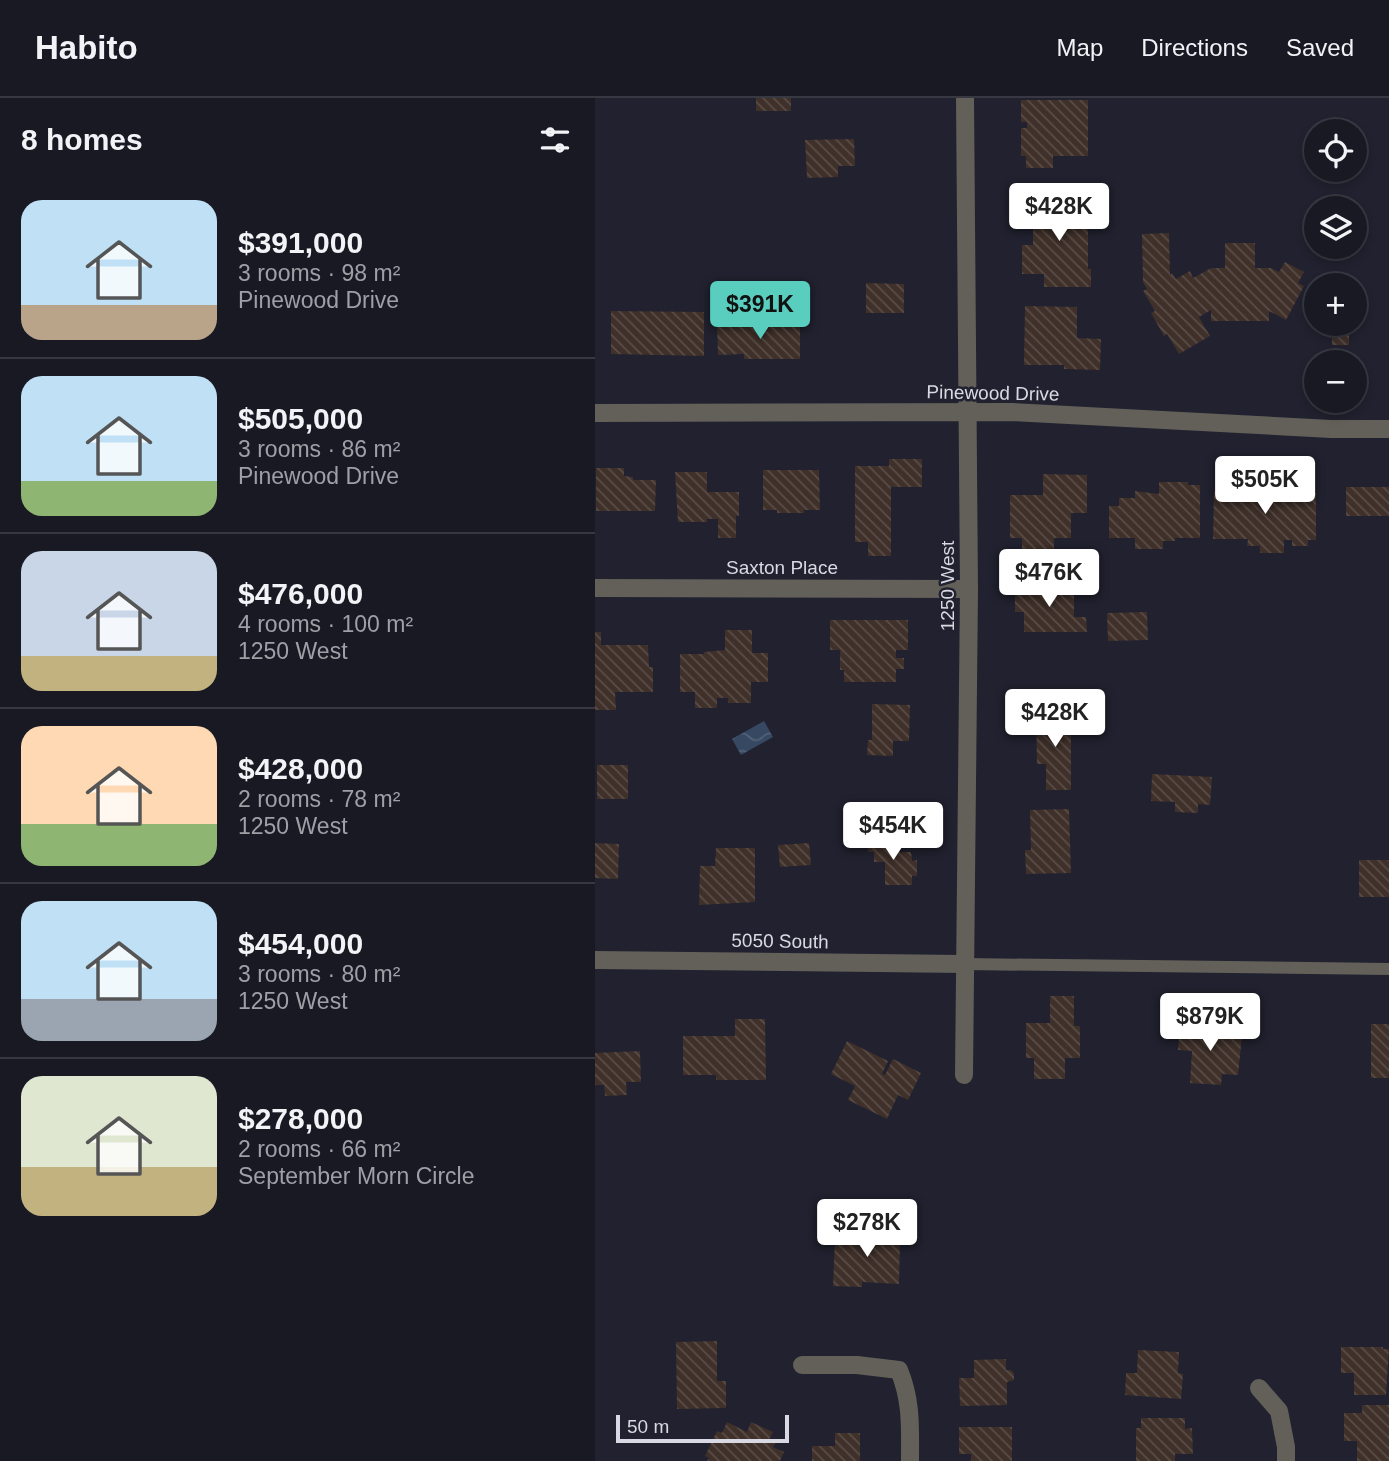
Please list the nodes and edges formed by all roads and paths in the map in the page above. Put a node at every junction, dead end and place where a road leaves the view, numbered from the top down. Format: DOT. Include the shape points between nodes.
graph roads {
  1 [pos="965,98"];
  2 [pos="968,412"];
  3 [pos="595,413"];
  4 [pos="1389,429"];
  5 [pos="595,588"];
  6 [pos="968,589"];
  7 [pos="595,960"];
  8 [pos="964,964"];
  9 [pos="1389,969"];
  10 [pos="964,1075"];
  11 [pos="802,1365"];
  12 [pos="1259,1388"];
  13 [pos="910,1461"];
  14 [pos="1286,1461"];
  1 -- 2 [label="street, 1250 West"];
  2 -- 3 [label="street, Pinewood Drive"];
  2 -- 4 [label="street, Pinewood Drive"];
  2 -- 6 [label="street, 1250 West"];
  5 -- 6 [label="street, Saxton Place"];
  6 -- 8 [label="street, 1250 West"];
  7 -- 8 [label="street, 5050 South"];
  8 -- 9 [label="lane"];
  8 -- 10 [label="street, 1250 West"];
  11 -- 13 [label="street" via="899,1370 910,1415"];
  12 -- 14 [label="street" via="1279,1411"];
}
